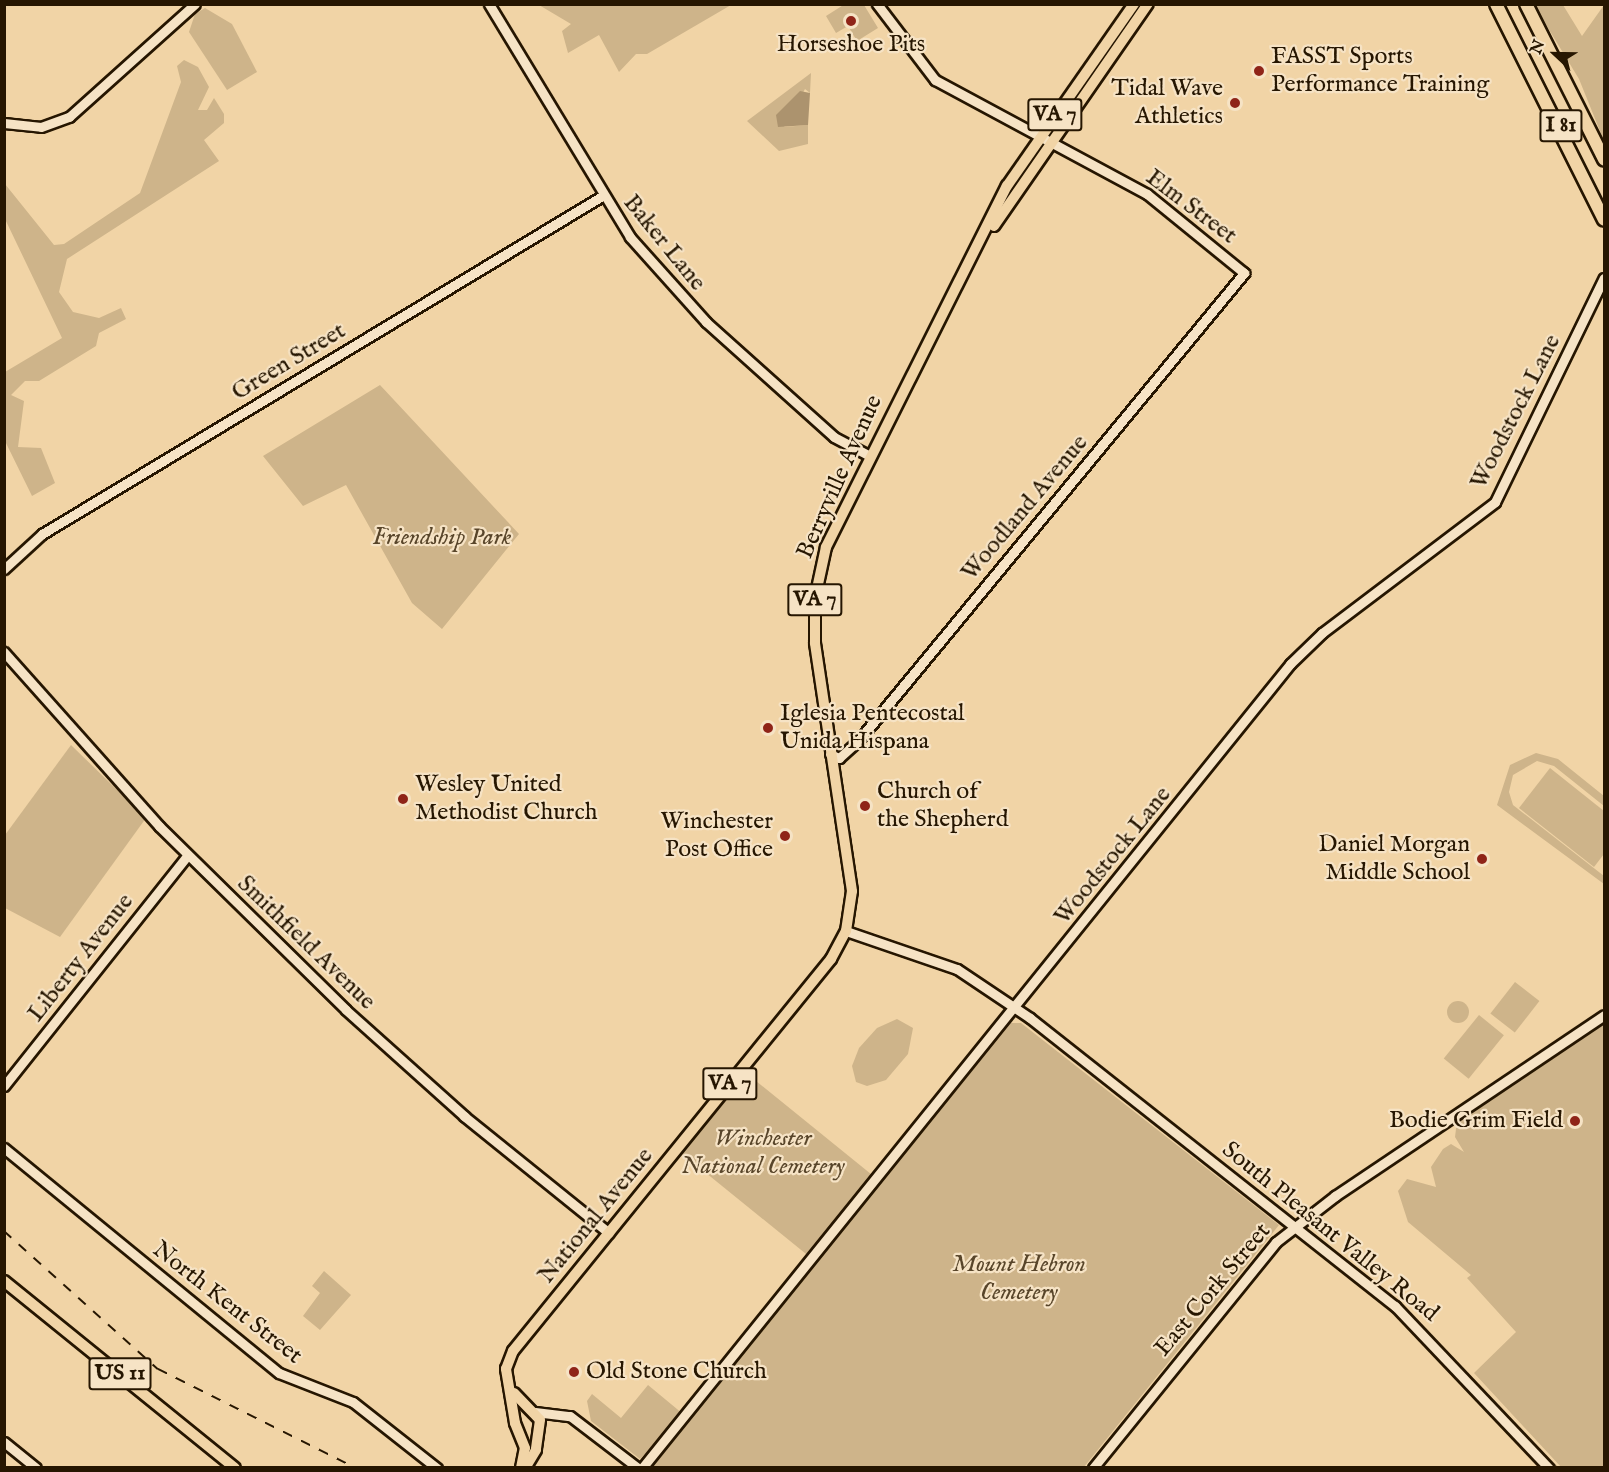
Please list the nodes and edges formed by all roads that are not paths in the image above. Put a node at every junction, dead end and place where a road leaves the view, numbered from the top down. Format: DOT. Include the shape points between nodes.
graph roads {
  1 [pos="195,4"];
  2 [pos="489,4"];
  3 [pos="876,4"];
  4 [pos="1134,4"];
  5 [pos="1149,4"];
  6 [pos="1496,4"];
  7 [pos="1526,4"];
  8 [pos="4,123"];
  9 [pos="1044,140"];
  10 [pos="1605,159"];
  11 [pos="602,196"];
  12 [pos="1605,220"];
  13 [pos="1244,273"];
  14 [pos="1604,279"];
  15 [pos="868,455"];
  16 [pos="4,570"];
  17 [pos="4,652"];
  18 [pos="830,754"];
  19 [pos="188,855"];
  20 [pos="852,902"];
  21 [pos="846,931"];
  22 [pos="1017,1008"];
  23 [pos="1605,1015"];
  24 [pos="4,1086"];
  25 [pos="4,1148"];
  26 [pos="1296,1226"];
  27 [pos="609,1233"];
  28 [pos="4,1281"];
  29 [pos="514,1392"];
  30 [pos="532,1410"];
  31 [pos="556,1413"];
  32 [pos="516,1416"];
  33 [pos="539,1427"];
  34 [pos="520,1432"];
  35 [pos="4,1442"];
  36 [pos="36,1467"];
  37 [pos="235,1467"];
  38 [pos="437,1467"];
  39 [pos="521,1467"];
  40 [pos="525,1467"];
  41 [pos="640,1467"];
  42 [pos="1093,1467"];
  43 [pos="1549,1467"];
  1 -- 8 [label="street" via="69,117 33,128"];
  2 -- 11 [label="street, Baker Lane"];
  3 -- 9 [label="street, Elm Street" via="935,81"];
  4 -- 9 [label="main road, Berryville Avenue / VA 7"];
  5 -- 9 [label="main road, Berryville Avenue / VA 7"];
  6 -- 12 [label="highway, I 81"];
  7 -- 10 [label="highway, I 81"];
  9 -- 13 [label="street, Elm Street" via="1147,194"];
  9 -- 15 [label="main road, Berryville Avenue / VA 7" via="987,232"];
  11 -- 15 [label="street, Baker Lane" via="696,312 834,437"];
  11 -- 16 [label="street, Green Street" via="42,534"];
  13 -- 18 [label="street, Woodland Avenue" via="858,741 839,758"];
  14 -- 22 [label="street, Woodstock Lane" via="1495,502 1303,650"];
  15 -- 18 [label="main road, Berryville Avenue / VA 7" via="826,547 815,597 815,643"];
  17 -- 19 [label="street, Smithfield Avenue" via="77,739"];
  18 -- 20 [label="main road, Berryville Avenue / VA 7"];
  19 -- 24 [label="street, Liberty Avenue"];
  19 -- 27 [label="street, Smithfield Avenue" via="434,1090"];
  20 -- 21 [label="main road, National Avenue / VA 7"];
  21 -- 22 [label="street, South Pleasant Valley Road" via="944,963"];
  21 -- 27 [label="main road, National Avenue / VA 7" via="831,959"];
  22 -- 26 [label="street, South Pleasant Valley Road"];
  22 -- 41 [label="street, Woodstock Lane"];
  23 -- 26 [label="street, East Cork Street"];
  25 -- 38 [label="street, North Kent Street" via="279,1373 353,1402"];
  26 -- 42 [label="street, East Cork Street" via="1253,1267"];
  26 -- 43 [label="street, South Pleasant Valley Road" via="1413,1323"];
  27 -- 29 [label="main road, National Avenue / VA 7" via="513,1352 506,1369"];
  28 -- 37 [label="main road, US 11"];
  29 -- 30 [label="main road, VA 7"];
  29 -- 32 [label="main road, VA 7"];
  30 -- 31 [label="street"];
  30 -- 32 [label="main road"];
  30 -- 33 [label="main road, VA 7"];
  31 -- 33 [label="street"];
  31 -- 41 [label="street" via="578,1420"];
  32 -- 34 [label="main road, VA 7"];
  33 -- 34 [label="main road"];
  33 -- 40 [label="main road" via="536,1450"];
  34 -- 39 [label="main road, VA 7" via="525,1448"];
  35 -- 36 [label="street"];
}
